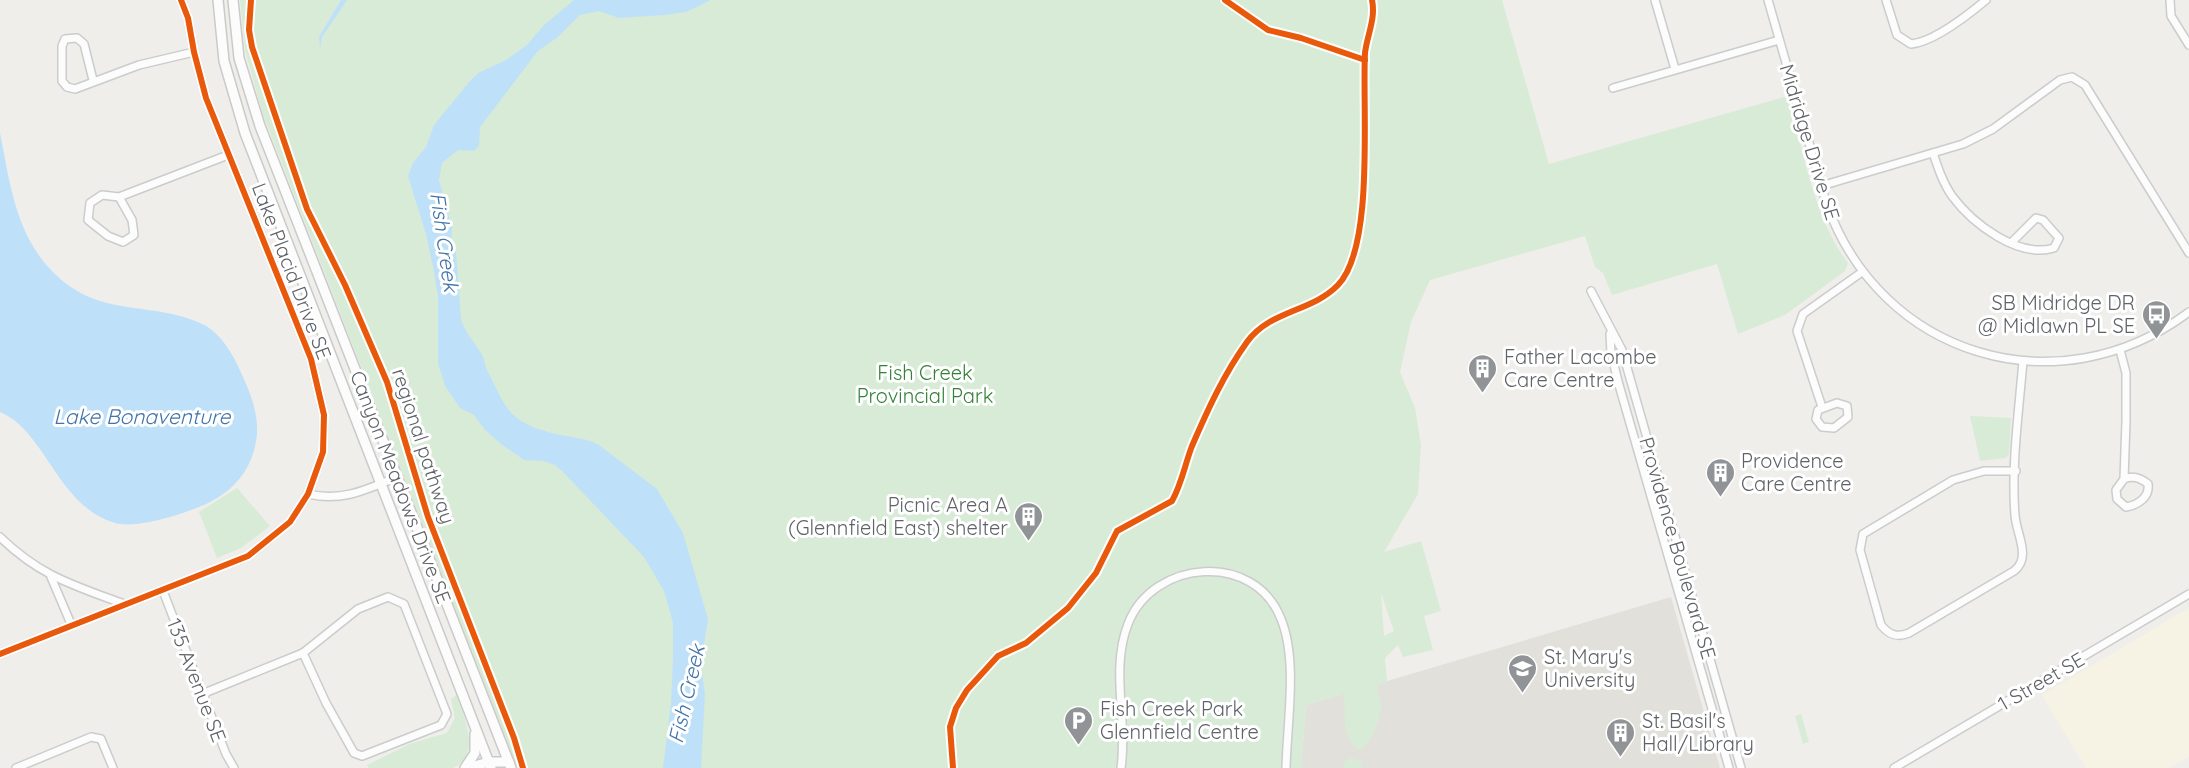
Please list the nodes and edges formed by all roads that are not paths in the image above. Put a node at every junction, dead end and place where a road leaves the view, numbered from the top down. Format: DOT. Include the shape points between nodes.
graph roads {
  1 [pos="181,0"];
  2 [pos="218,0"];
  3 [pos="233,0"];
  4 [pos="1655,0"];
  5 [pos="1768,0"];
  6 [pos="1886,0"];
  7 [pos="1986,0"];
  8 [pos="2170,0"];
  9 [pos="1779,40"];
  10 [pos="2189,45"];
  11 [pos="194,52"];
  12 [pos="1675,69"];
  13 [pos="93,80"];
  14 [pos="1613,88"];
  15 [pos="1933,153"];
  16 [pos="228,155"];
  17 [pos="1821,186"];
  18 [pos="119,197"];
  19 [pos="2012,242"];
  20 [pos="2189,253"];
  21 [pos="1862,272"];
  22 [pos="1591,291"];
  23 [pos="2189,312"];
  24 [pos="1610,331"];
  25 [pos="2120,350"];
  26 [pos="2023,361"];
  27 [pos="1822,407"];
  28 [pos="2016,471"];
  29 [pos="397,477"];
  30 [pos="2124,479"];
  31 [pos="382,483"];
  32 [pos="308,494"];
  33 [pos="0,537"];
  34 [pos="51,577"];
  35 [pos="163,591"];
  36 [pos="2189,594"];
  37 [pos="124,604"];
  38 [pos="71,624"];
  39 [pos="303,653"];
  40 [pos="0,654"];
  41 [pos="202,694"];
  42 [pos="473,717"];
  43 [pos="490,765"];
  44 [pos="507,766"];
  45 [pos="16,768"];
  46 [pos="112,768"];
  47 [pos="234,768"];
  48 [pos="466,768"];
  49 [pos="1121,768"];
  50 [pos="1286,768"];
  51 [pos="1729,768"];
  52 [pos="1741,768"];
  53 [pos="1894,768"];
  1 -- 11 [label="street, Lake Placid Drive SE"];
  2 -- 31 [label="main road, Canyon Meadows Drive SE" via="224,61 245,133"];
  3 -- 29 [label="main road, Canyon Meadows Drive SE" via="239,58 260,126"];
  4 -- 12 [label="street"];
  5 -- 9 [label="street, Midridge Drive SE"];
  6 -- 7 [label="street" via="1897,35 1911,44 1960,21"];
  8 -- 10 [label="street" via="2171,16"];
  9 -- 12 [label="street"];
  9 -- 17 [label="street, Midridge Drive SE"];
  11 -- 13 [label="street"];
  11 -- 16 [label="street, Lake Placid Drive SE" via="206,98"];
  12 -- 14 [label="street"];
  13 -- 13 [label="street" via="84,44 76,38 65,39 62,81 75,88"];
  15 -- 17 [label="street"];
  15 -- 19 [label="street" via="1944,182 1959,205"];
  15 -- 20 [label="street" via="1983,135 2060,80 2076,78 2085,85"];
  16 -- 18 [label="street"];
  16 -- 32 [label="street, Lake Placid Drive SE" via="311,359 324,415 323,452"];
  17 -- 21 [label="street, Midridge Drive SE" via="1838,232"];
  18 -- 18 [label="street" via="102,195 90,203 88,220 123,242 134,235 132,220"];
  19 -- 19 [label="street" via="2029,249 2048,250 2056,246 2059,238 2043,220 2036,218"];
  21 -- 26 [label="street, Midridge Drive SE" via="1894,306 1933,333 1977,352"];
  21 -- 27 [label="street" via="1798,321 1797,331"];
  22 -- 24 [label="street, Providence Boulevard SE"];
  23 -- 25 [label="street, Midridge Drive SE" via="2149,338"];
  24 -- 51 [label="street, Providence Boulevard SE" via="1619,385"];
  24 -- 52 [label="street, Providence Boulevard SE" via="1622,350"];
  25 -- 26 [label="street, Midridge Drive SE" via="2064,362"];
  25 -- 30 [label="street" via="2127,381"];
  26 -- 28 [label="street"];
  27 -- 27 [label="street" via="1816,419 1825,429 1834,428 1848,417 1844,404"];
  28 -- 28 [label="street" via="1984,471 1953,480 1863,534 1860,550 1886,631 1895,636 1909,633 2019,567 2024,552 2015,519"];
  29 -- 31 [label="street"];
  29 -- 44 [label="main road, Canyon Meadows Drive SE"];
  30 -- 30 [label="street" via="2116,490 2121,505 2131,506 2146,497 2148,484 2142,478"];
  31 -- 32 [label="street" via="329,499"];
  31 -- 42 [label="main road, Canyon Meadows Drive SE"];
  32 -- 35 [label="street, Lake Placid Drive SE" via="290,522 248,556"];
  33 -- 34 [label="street"];
  34 -- 37 [label="street"];
  34 -- 38 [label="street"];
  35 -- 37 [label="street, Lake Placid Drive SE"];
  35 -- 41 [label="street, 135 Avenue SE"];
  36 -- 53 [label="street, 1 Street SE"];
  37 -- 38 [label="street, Lake Placid Drive SE"];
  38 -- 40 [label="street, Lake Placid Drive SE"];
  39 -- 39 [label="street" via="358,609 388,597 397,599 404,604 447,714 441,725 362,756 354,753"];
  39 -- 41 [label="street"];
  41 -- 47 [label="street, 135 Avenue SE"];
  42 -- 43 [label="main road, Canyon Meadows Drive SE"];
  42 -- 48 [label="main road" via="475,753"];
  43 -- 44 [label="main road"];
  43 -- 48 [label="main road"];
  45 -- 46 [label="street" via="91,737 101,739"];
  49 -- 50 [label="street" via="1119,665 1128,622 1152,590 1175,576 1199,570 1251,583 1277,609 1286,631 1289,655"];
}
